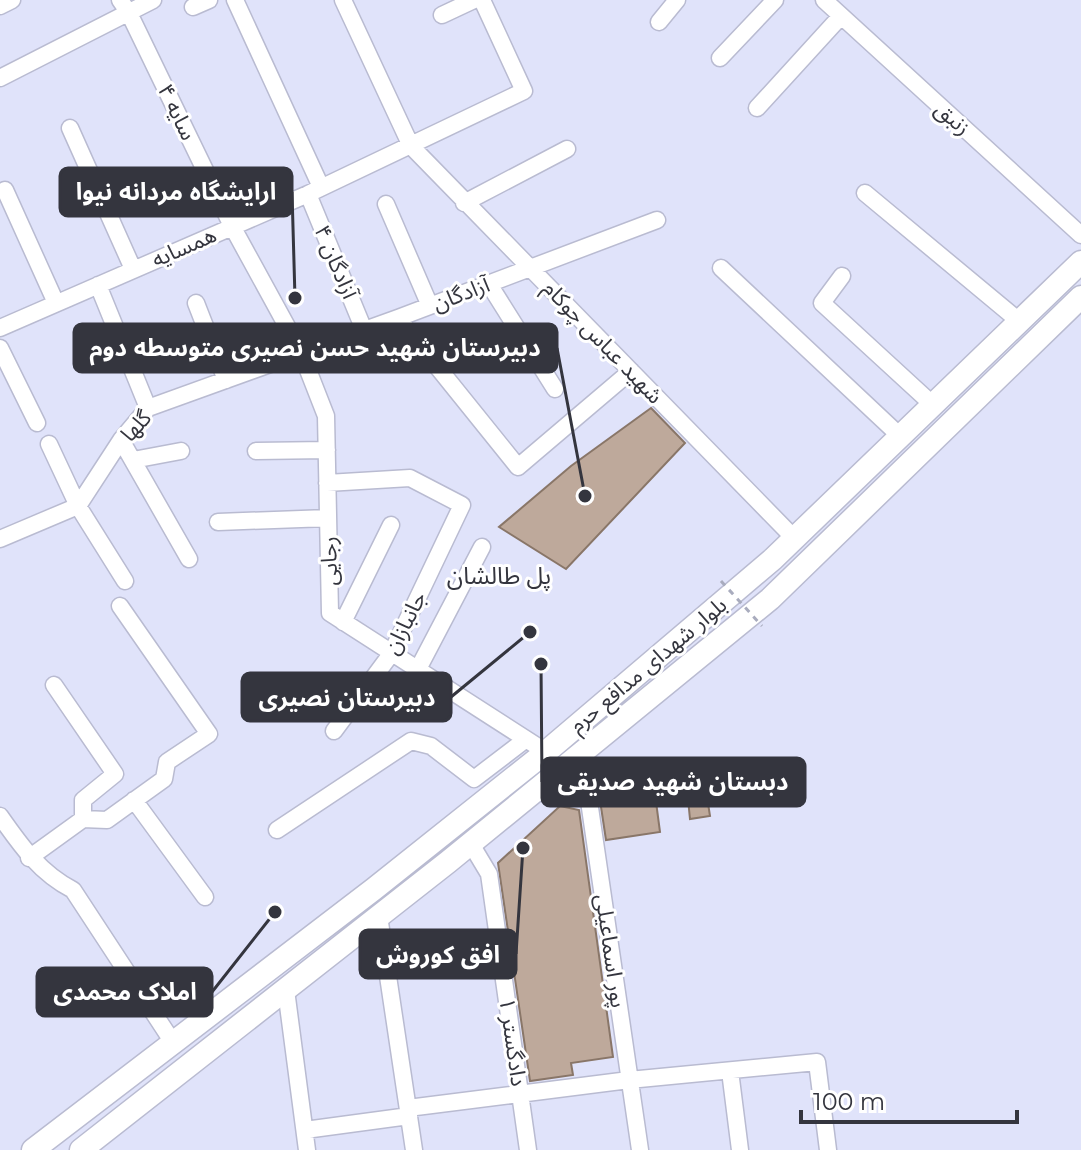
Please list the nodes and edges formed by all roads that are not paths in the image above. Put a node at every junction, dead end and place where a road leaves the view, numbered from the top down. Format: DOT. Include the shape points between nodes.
graph roads {
  1 [pos="12,0"];
  2 [pos="153,0"];
  3 [pos="235,0"];
  4 [pos="343,0"];
  5 [pos="474,0"];
  6 [pos="482,0"];
  7 [pos="677,0"];
  8 [pos="775,0"];
  9 [pos="824,0"];
  10 [pos="0,6"];
  11 [pos="124,6"];
  12 [pos="442,15"];
  13 [pos="841,16"];
  14 [pos="659,22"];
  15 [pos="720,58"];
  16 [pos="0,78"];
  17 [pos="757,108"];
  18 [pos="70,128"];
  19 [pos="411,146"];
  20 [pos="567,149"];
  21 [pos="5,190"];
  22 [pos="314,190"];
  23 [pos="865,193"];
  24 [pos="464,203"];
  25 [pos="386,204"];
  26 [pos="657,220"];
  27 [pos="232,226"];
  28 [pos="1081,235"];
  29 [pos="1081,262"];
  30 [pos="530,267"];
  31 [pos="721,268"];
  32 [pos="133,269"];
  33 [pos="842,276"];
  34 [pos="489,284"];
  35 [pos="98,285"];
  36 [pos="1081,297"];
  37 [pos="56,303"];
  38 [pos="196,303"];
  39 [pos="430,306"];
  40 [pos="398,318"];
  41 [pos="1019,321"];
  42 [pos="1,324"];
  43 [pos="364,330"];
  44 [pos="0,348"];
  45 [pos="301,352"];
  46 [pos="631,371"];
  47 [pos="226,380"];
  48 [pos="555,389"];
  49 [pos="932,404"];
  50 [pos="148,408"];
  51 [pos="37,423"];
  52 [pos="900,436"];
  53 [pos="121,440"];
  54 [pos="49,444"];
  55 [pos="327,450"];
  56 [pos="181,451"];
  57 [pos="256,451"];
  58 [pos="133,460"];
  59 [pos="327,483"];
  60 [pos="78,506"];
  61 [pos="328,518"];
  62 [pos="218,522"];
  63 [pos="391,525"];
  64 [pos="794,538"];
  65 [pos="0,539"];
  66 [pos="482,547"];
  67 [pos="189,559"];
  68 [pos="125,581"];
  69 [pos="120,606"];
  70 [pos="343,622"];
  71 [pos="391,654"];
  72 [pos="417,671"];
  73 [pos="54,685"];
  74 [pos="334,731"];
  75 [pos="525,740"];
  76 [pos="546,752"];
  77 [pos="582,753"];
  78 [pos="134,800"];
  79 [pos="0,816"];
  80 [pos="83,819"];
  81 [pos="277,830"];
  82 [pos="471,844"];
  83 [pos="417,856"];
  84 [pos="29,858"];
  85 [pos="432,875"];
  86 [pos="205,897"];
  87 [pos="379,916"];
  88 [pos="286,990"];
  89 [pos="174,1044"];
  90 [pos="730,1071"];
  91 [pos="629,1080"];
  92 [pos="520,1092"];
  93 [pos="409,1112"];
  94 [pos="305,1130"];
  95 [pos="33,1150"];
  96 [pos="81,1150"];
  97 [pos="307,1150"];
  98 [pos="414,1150"];
  99 [pos="528,1150"];
  100 [pos="640,1150"];
  101 [pos="740,1150"];
  102 [pos="828,1150"];
  1 -- 10 [label="street"];
  2 -- 11 [label="street"];
  3 -- 22 [label="street, آزادگان ۴"];
  4 -- 19 [label="street, شهید عباس چوکام"];
  5 -- 12 [label="street"];
  6 -- 19 [label="street, همسایه" via="524,91"];
  7 -- 14 [label="street"];
  8 -- 15 [label="street"];
  9 -- 13 [label="street, زنبق"];
  11 -- 16 [label="street"];
  11 -- 27 [label="street, سایه ۴"];
  13 -- 17 [label="street"];
  13 -- 28 [label="street, زنبق"];
  18 -- 32 [label="street"];
  19 -- 22 [label="street, همسایه"];
  19 -- 24 [label="street, شهید عباس چوکام"];
  20 -- 24 [label="street"];
  21 -- 37 [label="street"];
  22 -- 27 [label="street, همسایه"];
  22 -- 43 [label="street, آزادگان ۴"];
  23 -- 41 [label="street"];
  24 -- 30 [label="street, شهید عباس چوکام"];
  25 -- 39 [label="street"];
  26 -- 30 [label="street, آزادگان"];
  27 -- 32 [label="street, همسایه"];
  27 -- 45 [label="street, سایه ۴"];
  29 -- 41 [label="main road, بلوار شهدای مدافع حرم"];
  30 -- 34 [label="street, آزادگان"];
  30 -- 46 [label="street, شهید عباس چوکام"];
  31 -- 52 [label="street"];
  32 -- 35 [label="street, همسایه"];
  33 -- 49 [label="street" via="822,303"];
  34 -- 39 [label="street, آزادگان"];
  34 -- 48 [label="street"];
  35 -- 37 [label="street, همسایه"];
  35 -- 50 [label="street"];
  36 -- 77 [label="main road, بلوار شهدای مدافع حرم" via="770,599"];
  37 -- 42 [label="street, همسایه"];
  38 -- 47 [label="street"];
  39 -- 40 [label="street, آزادگان"];
  40 -- 43 [label="street, آزادگان"];
  40 -- 46 [label="street" via="518,467"];
  41 -- 49 [label="main road, بلوار شهدای مدافع حرم"];
  43 -- 45 [label="street, آزادگان"];
  44 -- 51 [label="street"];
  45 -- 47 [label="street, گلها"];
  45 -- 55 [label="street, رجایی" via="326,416"];
  46 -- 64 [label="street, شهید عباس چوکام"];
  47 -- 50 [label="street, گلها"];
  49 -- 52 [label="main road, بلوار شهدای مدافع حرم"];
  50 -- 53 [label="street, گلها"];
  52 -- 64 [label="main road, بلوار شهدای مدافع حرم"];
  53 -- 58 [label="street"];
  53 -- 60 [label="street, گلها"];
  54 -- 60 [label="street"];
  55 -- 57 [label="street"];
  55 -- 59 [label="street, رجایی"];
  56 -- 58 [label="street"];
  58 -- 67 [label="street"];
  59 -- 61 [label="street, رجایی"];
  59 -- 71 [label="street, جانبازان" via="410,478 462,505"];
  60 -- 65 [label="street"];
  60 -- 68 [label="street"];
  61 -- 62 [label="street"];
  61 -- 70 [label="street, رجایی" via="330,613"];
  63 -- 70 [label="street"];
  64 -- 76 [label="main road, بلوار شهدای مدافع حرم"];
  66 -- 72 [label="street"];
  69 -- 78 [label="street" via="209,734 167,762 164,779"];
  70 -- 71 [label="street"];
  71 -- 72 [label="street"];
  71 -- 74 [label="street, جانبازان"];
  72 -- 75 [label="street"];
  73 -- 80 [label="street" via="115,774 83,800"];
  75 -- 76 [label="street"];
  75 -- 81 [label="street" via="474,779 431,746 411,741"];
  76 -- 83 [label="main road, بلوار شهدای مدافع حرم"];
  77 -- 82 [label="main road, بلوار شهدای مدافع حرم"];
  77 -- 91 [label="street, پور اسماعیلی"];
  78 -- 80 [label="street" via="107,820"];
  78 -- 86 [label="street"];
  79 -- 84 [label="street"];
  80 -- 84 [label="street"];
  82 -- 85 [label="main road, بلوار شهدای مدافع حرم"];
  82 -- 92 [label="street, دادگستر ۱" via="489,874"];
  83 -- 85 [label="main road"];
  83 -- 89 [label="main road, بلوار شهدای مدافع حرم"];
  84 -- 89 [label="street" via="73,890"];
  85 -- 87 [label="main road, بلوار شهدای مدافع حرم"];
  87 -- 88 [label="main road, بلوار شهدای مدافع حرم"];
  87 -- 93 [label="street"];
  88 -- 94 [label="street"];
  88 -- 96 [label="main road, بلوار شهدای مدافع حرم"];
  89 -- 95 [label="main road, بلوار شهدای مدافع حرم"];
  90 -- 91 [label="street"];
  90 -- 101 [label="street"];
  90 -- 102 [label="street" via="817,1062"];
  91 -- 92 [label="street"];
  91 -- 100 [label="street, پور اسماعیلی"];
  92 -- 93 [label="street"];
  92 -- 99 [label="street, دادگستر ۱"];
  93 -- 94 [label="street"];
  93 -- 98 [label="street"];
  94 -- 97 [label="street"];
}
